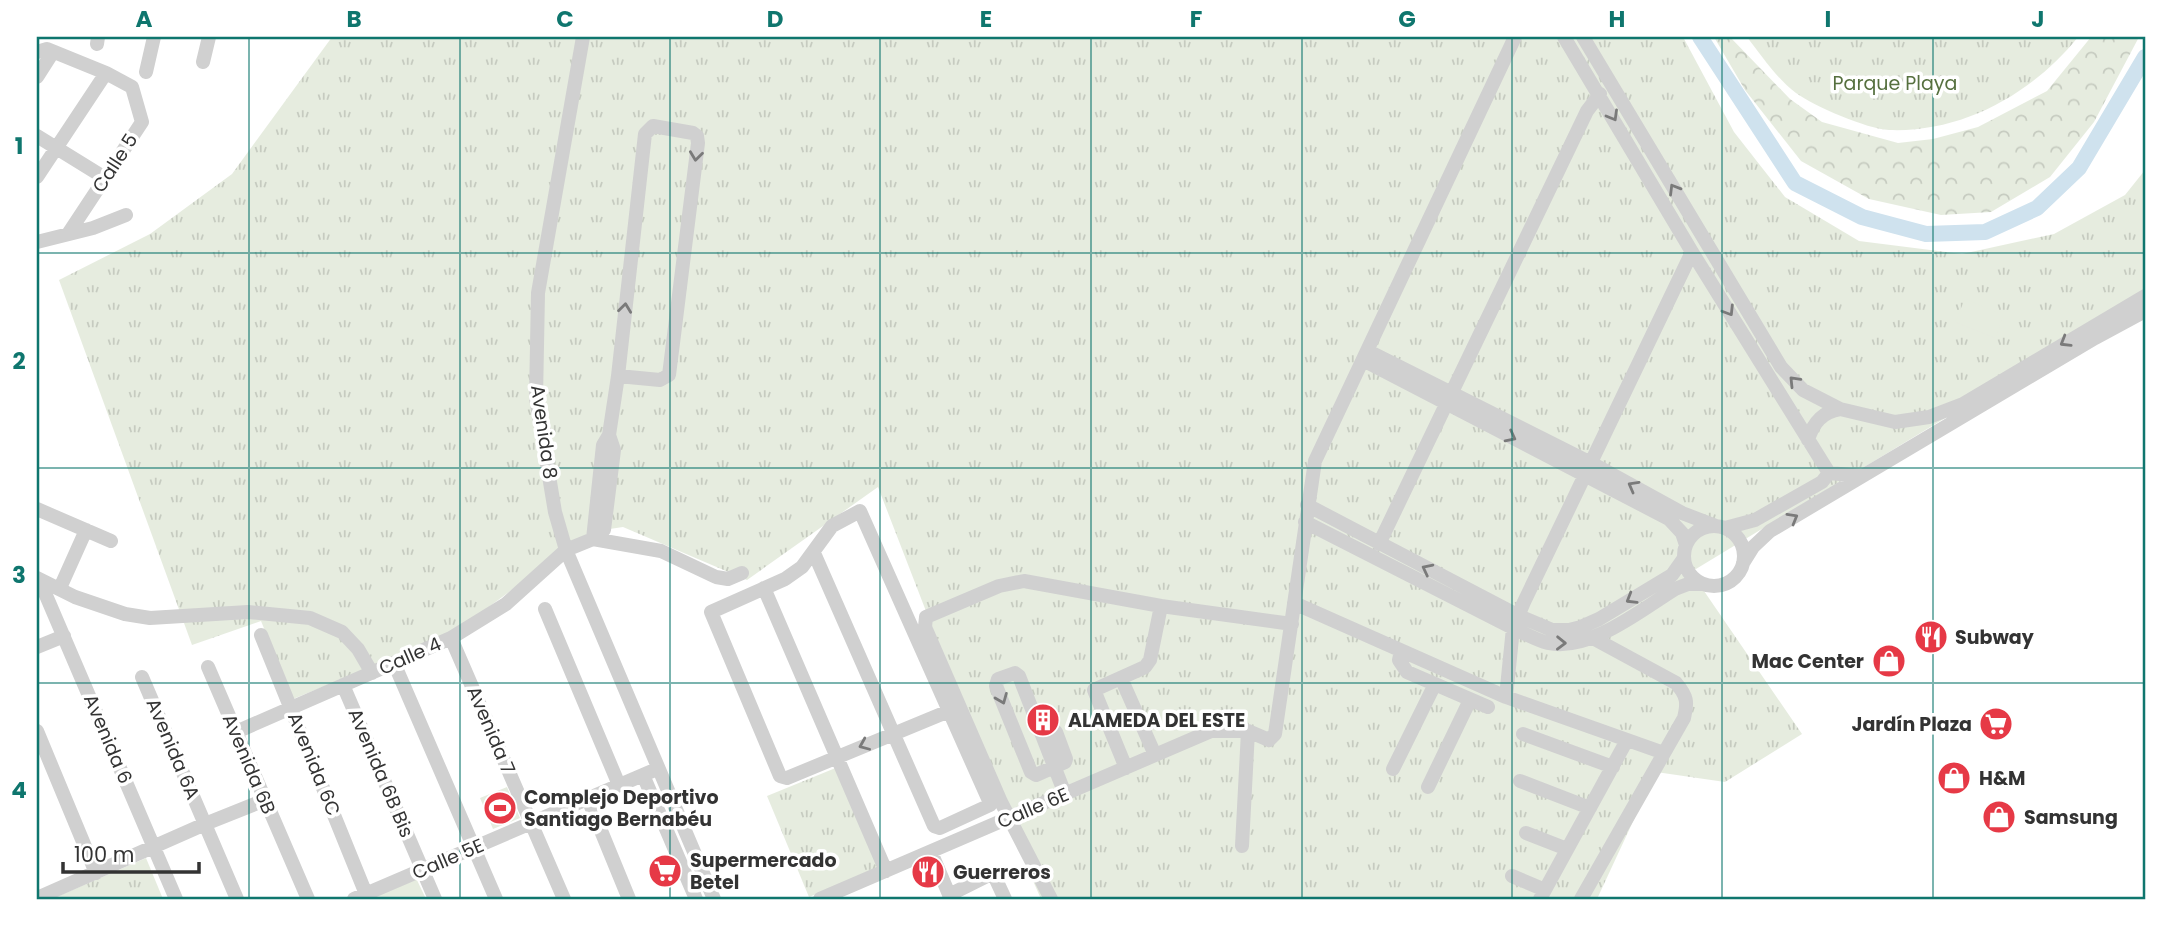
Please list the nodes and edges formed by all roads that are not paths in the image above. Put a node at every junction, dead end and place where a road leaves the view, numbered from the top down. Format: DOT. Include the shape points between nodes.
graph roads {
  1 [pos="154,37"];
  2 [pos="209,37"];
  3 [pos="583,37"];
  4 [pos="1516,37"];
  5 [pos="1564,37"];
  6 [pos="1583,37"];
  7 [pos="37,52"];
  8 [pos="53,52"];
  9 [pos="203,62"];
  10 [pos="146,72"];
  11 [pos="106,73"];
  12 [pos="37,76"];
  13 [pos="1600,94"];
  14 [pos="37,136"];
  15 [pos="56,149"];
  16 [pos="37,177"];
  17 [pos="105,178"];
  18 [pos="126,215"];
  19 [pos="68,234"];
  20 [pos="37,242"];
  21 [pos="1692,252"];
  22 [pos="2145,296"];
  23 [pos="2145,311"];
  24 [pos="2117,320"];
  25 [pos="2092,333"];
  26 [pos="1366,356"];
  27 [pos="618,376"];
  28 [pos="1449,398"];
  29 [pos="1840,409"];
  30 [pos="1808,440"];
  31 [pos="1588,469"];
  32 [pos="1829,473"];
  33 [pos="1862,476"];
  34 [pos="1307,505"];
  35 [pos="37,509"];
  36 [pos="1305,522"];
  37 [pos="1721,527"];
  38 [pos="86,530"];
  39 [pos="598,540"];
  40 [pos="111,541"];
  41 [pos="1379,544"];
  42 [pos="566,550"];
  43 [pos="1685,552"];
  44 [pos="814,553"];
  45 [pos="1743,563"];
  46 [pos="742,573"];
  47 [pos="38,578"];
  48 [pos="1703,584"];
  49 [pos="60,588"];
  50 [pos="764,588"];
  51 [pos="1294,603"];
  52 [pos="1161,606"];
  53 [pos="545,609"];
  54 [pos="1516,622"];
  55 [pos="1292,624"];
  56 [pos="1613,627"];
  57 [pos="261,635"];
  58 [pos="64,636"];
  59 [pos="451,638"];
  60 [pos="1593,638"];
  61 [pos="37,647"];
  62 [pos="1401,651"];
  63 [pos="1618,651"];
  64 [pos="394,663"];
  65 [pos="208,667"];
  66 [pos="372,673"];
  67 [pos="142,677"];
  68 [pos="1121,678"];
  69 [pos="1436,684"];
  70 [pos="343,685"];
  71 [pos="1506,697"];
  72 [pos="1470,700"];
  73 [pos="1488,707"];
  74 [pos="291,708"];
  75 [pos="949,710"];
  76 [pos="37,731"];
  77 [pos="1248,731"];
  78 [pos="236,732"];
  79 [pos="892,733"];
  80 [pos="1523,734"];
  81 [pos="1627,740"];
  82 [pos="1664,753"];
  83 [pos="1155,755"];
  84 [pos="836,757"];
  85 [pos="1056,767"];
  86 [pos="1613,767"];
  87 [pos="1126,768"];
  88 [pos="1393,769"];
  89 [pos="650,772"];
  90 [pos="1520,781"];
  91 [pos="619,785"];
  92 [pos="1428,787"];
  93 [pos="1065,794"];
  94 [pos="588,799"];
  95 [pos="265,800"];
  96 [pos="1590,808"];
  97 [pos="1008,819"];
  98 [pos="531,823"];
  99 [pos="205,824"];
  100 [pos="1525,833"];
  101 [pos="688,839"];
  102 [pos="674,846"];
  103 [pos="1242,846"];
  104 [pos="154,848"];
  105 [pos="474,848"];
  106 [pos="1567,849"];
  107 [pos="931,852"];
  108 [pos="422,870"];
  109 [pos="886,871"];
  110 [pos="96,873"];
  111 [pos="1512,876"];
  112 [pos="41,893"];
  113 [pos="1542,895"];
  114 [pos="360,897"];
  115 [pos="950,897"];
  116 [pos="176,899"];
  117 [pos="237,899"];
  118 [pos="308,899"];
  119 [pos="435,899"];
  120 [pos="496,899"];
  121 [pos="564,899"];
  122 [pos="629,899"];
  123 [pos="696,899"];
  124 [pos="714,899"];
  125 [pos="820,899"];
  126 [pos="1005,899"];
  127 [pos="1051,899"];
  128 [pos="1581,899"];
  1 -- 10 [label="street"];
  2 -- 9 [label="street"];
  3 -- 42 [label="street, Avenida 8" via="544,248 537,318 536,398"];
  4 -- 26 [label="street"];
  5 -- 13 [label="street"];
  29 -- 6 [label="street, one-way" via="1803,390 1781,367"];
  7 -- 8 [label="street"];
  8 -- 11 [label="street"];
  8 -- 12 [label="street"];
  11 -- 15 [label="street"];
  11 -- 17 [label="street, Calle 5" via="132,87 142,122"];
  13 -- 21 [label="street, one-way"];
  13 -- 28 [label="street" via="1587,111"];
  14 -- 15 [label="street"];
  15 -- 16 [label="street"];
  15 -- 17 [label="street"];
  17 -- 19 [label="street, Calle 5"];
  18 -- 19 [label="street"];
  19 -- 20 [label="street"];
  21 -- 30 [label="street, one-way"];
  21 -- 31 [label="street"];
  22 -- 24 [label="street"];
  23 -- 24 [label="street"];
  24 -- 25 [label="street"];
  25 -- 29 [label="street, one-way" via="1963,404 1929,417 1895,422"];
  25 -- 33 [label="street"];
  26 -- 28 [label="street"];
  26 -- 34 [label="street" via="1315,461"];
  27 -- 27 [label="street, one-way" via="645,134 653,126 693,133 698,143 669,375 660,380"];
  27 -- 39 [label="street" via="609,435 614,450"];
  28 -- 31 [label="street"];
  28 -- 41 [label="street"];
  29 -- 30 [label="street" via="1819,418"];
  30 -- 32 [label="street"];
  37 -- 31 [label="street, one-way"];
  31 -- 43 [label="street" via="1669,519 1682,533"];
  31 -- 54 [label="street"];
  32 -- 33 [label="street"];
  32 -- 37 [label="street" via="1822,482 1755,520"];
  45 -- 33 [label="street, one-way" via="1770,531"];
  34 -- 36 [label="street"];
  34 -- 41 [label="street"];
  35 -- 38 [label="street"];
  36 -- 51 [label="street"];
  36 -- 54 [label="street"];
  37 -- 43 [label="street" via="1698,531"];
  37 -- 45 [label="street" via="1732,532 1742,546"];
  38 -- 40 [label="street"];
  38 -- 49 [label="street"];
  39 -- 42 [label="street, Calle 4"];
  39 -- 46 [label="street" via="661,551 716,578"];
  54 -- 41 [label="street, one-way"];
  42 -- 59 [label="street, Calle 4" via="506,604"];
  42 -- 89 [label="street, Avenida 8"];
  43 -- 48 [label="street" via="1690,574"];
  43 -- 54 [label="street, one-way" via="1672,575 1581,627 1552,630"];
  44 -- 50 [label="street" via="802,568"];
  44 -- 75 [label="street" via="832,526 860,511"];
  44 -- 79 [label="street"];
  45 -- 48 [label="street" via="1731,581"];
  47 -- 49 [label="street"];
  47 -- 58 [label="street, Avenida 6"];
  48 -- 56 [label="street" via="1675,589"];
  49 -- 66 [label="street" via="125,614 150,618 248,612 310,618 342,632"];
  50 -- 84 [label="street"];
  50 -- 84 [label="street" via="711,612 780,776 787,778"];
  51 -- 55 [label="street"];
  51 -- 62 [label="street"];
  52 -- 55 [label="street"];
  52 -- 68 [label="street" via="1150,660 1146,667"];
  52 -- 97 [label="street" via="1024,581 999,586 926,617 925,627"];
  53 -- 91 [label="street"];
  54 -- 60 [label="street, one-way" via="1548,643 1565,645"];
  54 -- 71 [label="street"];
  55 -- 77 [label="street, Calle 6E" via="1275,734 1269,740"];
  56 -- 60 [label="street"];
  56 -- 63 [label="street" via="1612,640"];
  57 -- 74 [label="street, Avenida 6C"];
  58 -- 61 [label="street"];
  58 -- 104 [label="street, Avenida 6"];
  59 -- 64 [label="street, Calle 4"];
  59 -- 98 [label="street, Avenida 7"];
  60 -- 63 [label="street"];
  62 -- 69 [label="street" via="1403,668"];
  62 -- 71 [label="street"];
  63 -- 82 [label="street" via="1676,683 1686,695 1684,718"];
  64 -- 66 [label="street, Calle 4"];
  64 -- 105 [label="street"];
  65 -- 78 [label="street, Avenida 6B"];
  66 -- 70 [label="street, Calle 4"];
  67 -- 99 [label="street, Avenida 6A"];
  68 -- 83 [label="street"];
  68 -- 87 [label="street" via="1094,690"];
  69 -- 72 [label="street"];
  69 -- 88 [label="street"];
  70 -- 74 [label="street, Calle 4"];
  70 -- 108 [label="street, Avenida 6B Bis"];
  71 -- 81 [label="street"];
  72 -- 73 [label="street"];
  72 -- 92 [label="street"];
  74 -- 78 [label="street, Calle 4"];
  74 -- 114 [label="street, Avenida 6C"];
  75 -- 79 [label="street"];
  75 -- 79 [label="street" via="990,805 940,828 934,826"];
  76 -- 110 [label="street"];
  77 -- 83 [label="street, Calle 6E" via="1211,731"];
  77 -- 103 [label="street"];
  78 -- 95 [label="street, Avenida 6B"];
  79 -- 84 [label="street, one-way"];
  80 -- 86 [label="street"];
  81 -- 82 [label="street"];
  81 -- 86 [label="street"];
  82 -- 128 [label="street"];
  83 -- 87 [label="street, Calle 6E"];
  84 -- 109 [label="street"];
  85 -- 85 [label="street, one-way" via="1066,759 1056,733 1042,734 1017,674 998,679 996,686 1031,772 1036,775"];
  85 -- 93 [label="street"];
  86 -- 96 [label="street"];
  87 -- 93 [label="street, Calle 6E"];
  89 -- 91 [label="street, Calle 5E"];
  89 -- 101 [label="street"];
  89 -- 102 [label="street"];
  90 -- 96 [label="street"];
  91 -- 94 [label="street, Calle 5E"];
  93 -- 97 [label="street, Calle 6E"];
  94 -- 98 [label="street, Calle 5E"];
  94 -- 122 [label="street"];
  95 -- 99 [label="street"];
  95 -- 118 [label="street, Avenida 6B"];
  96 -- 106 [label="street"];
  97 -- 107 [label="street, Calle 6E"];
  97 -- 127 [label="street"];
  98 -- 105 [label="street, Calle 5E"];
  98 -- 121 [label="street, Avenida 7"];
  99 -- 104 [label="street"];
  99 -- 117 [label="street, Avenida 6A"];
  100 -- 106 [label="street"];
  101 -- 102 [label="street"];
  101 -- 124 [label="street"];
  102 -- 123 [label="street"];
  104 -- 110 [label="street"];
  104 -- 116 [label="street, Avenida 6"];
  105 -- 108 [label="street, Calle 5E"];
  105 -- 120 [label="street"];
  106 -- 113 [label="street"];
  107 -- 109 [label="street, Calle 6E"];
  107 -- 115 [label="street"];
  108 -- 114 [label="street, Calle 5E"];
  108 -- 119 [label="street, Avenida 6B Bis"];
  109 -- 125 [label="street, Calle 6E"];
  110 -- 112 [label="street"];
  111 -- 113 [label="street"];
  115 -- 126 [label="street" via="993,873"];
}
